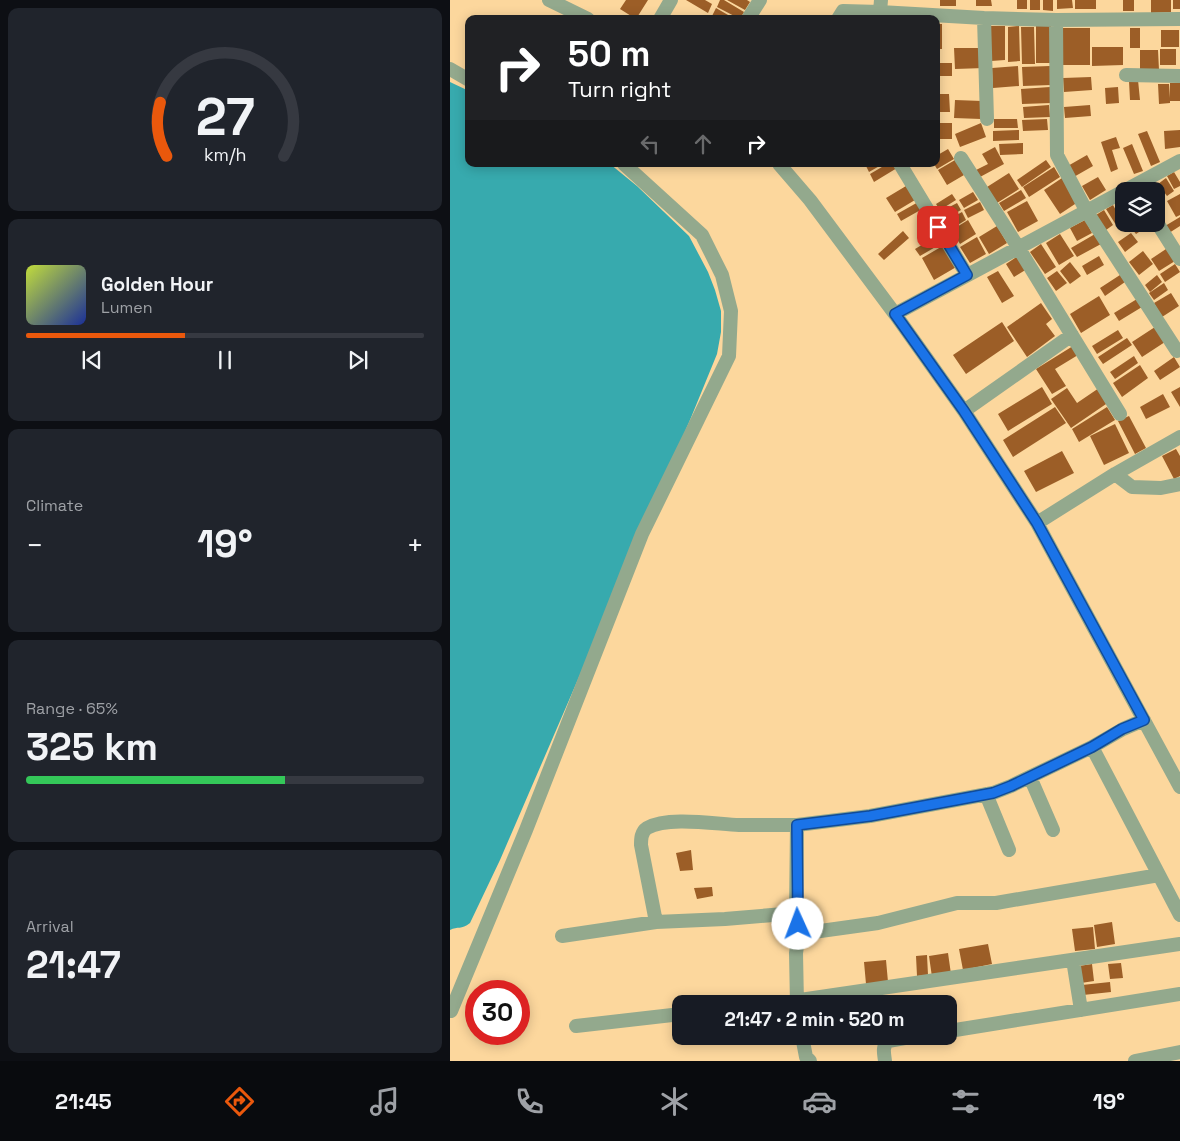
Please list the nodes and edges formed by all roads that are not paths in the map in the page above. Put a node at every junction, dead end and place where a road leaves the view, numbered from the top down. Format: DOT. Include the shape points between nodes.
graph roads {
  1 [pos="549,0"];
  2 [pos="671,0"];
  3 [pos="760,0"];
  4 [pos="880,6"];
  5 [pos="580,15"];
  6 [pos="662,15"];
  7 [pos="751,15"];
  8 [pos="841,15"];
  9 [pos="910,15"];
  10 [pos="940,17"];
  11 [pos="984,18"];
  12 [pos="1180,19"];
  13 [pos="1056,20"];
  14 [pos="450,69"];
  15 [pos="1126,75"];
  16 [pos="1180,76"];
  17 [pos="465,78"];
  18 [pos="987,119"];
  19 [pos="961,158"];
  20 [pos="1180,161"];
  21 [pos="627,167"];
  22 [pos="782,167"];
  23 [pos="902,167"];
  24 [pos="1146,182"];
  25 [pos="1115,198"];
  26 [pos="1087,212"];
  27 [pos="1163,232"];
  28 [pos="1018,247"];
  29 [pos="1180,259"];
  30 [pos="967,275"];
  31 [pos="895,314"];
  32 [pos="1072,336"];
  33 [pos="1177,351"];
  34 [pos="964,411"];
  35 [pos="1120,414"];
  36 [pos="1180,437"];
  37 [pos="1115,474"];
  38 [pos="1180,484"];
  39 [pos="1037,523"];
  40 [pos="1144,720"];
  41 [pos="1096,744"];
  42 [pos="1030,777"];
  43 [pos="1180,787"];
  44 [pos="986,794"];
  45 [pos="797,825"];
  46 [pos="1053,830"];
  47 [pos="1009,850"];
  48 [pos="1158,875"];
  49 [pos="796,913"];
  50 [pos="1180,915"];
  51 [pos="656,922"];
  52 [pos="799,934"];
  53 [pos="562,936"];
  54 [pos="1180,944"];
  55 [pos="1073,960"];
  56 [pos="1180,994"];
  57 [pos="797,995"];
  58 [pos="843,995"];
  59 [pos="1081,1010"];
  60 [pos="451,1011"];
  61 [pos="672,1015"];
  62 [pos="576,1026"];
  63 [pos="957,1030"];
  64 [pos="804,1045"];
  65 [pos="884,1045"];
  66 [pos="1180,1052"];
  67 [pos="810,1061"];
  68 [pos="885,1061"];
  69 [pos="1135,1061"];
  1 -- 5 [label="street"];
  2 -- 6 [label="street"];
  3 -- 7 [label="street"];
  4 -- 8 [label="street"];
  4 -- 9 [label="street"];
  10 -- 11 [label="street"];
  11 -- 13 [label="street"];
  11 -- 18 [label="street"];
  12 -- 13 [label="street"];
  13 -- 26 [label="street" via="1057,155"];
  14 -- 17 [label="street"];
  15 -- 16 [label="street"];
  19 -- 28 [label="street"];
  20 -- 24 [label="street"];
  21 -- 60 [label="street" via="702,235 722,275 731,312 729,356 642,534 530,821"];
  22 -- 31 [label="street"];
  23 -- 30 [label="street"];
  25 -- 26 [label="street"];
  26 -- 28 [label="street"];
  26 -- 33 [label="street"];
  27 -- 29 [label="street"];
  28 -- 30 [label="street"];
  28 -- 32 [label="street"];
  30 -- 31 [label="street"];
  31 -- 34 [label="street"];
  32 -- 34 [label="street"];
  32 -- 35 [label="street"];
  34 -- 39 [label="street"];
  36 -- 37 [label="street"];
  37 -- 38 [label="street" via="1132,487 1161,488"];
  37 -- 39 [label="street"];
  39 -- 40 [label="street"];
  40 -- 41 [label="street"];
  40 -- 43 [label="street"];
  41 -- 42 [label="street"];
  41 -- 48 [label="street"];
  42 -- 44 [label="street"];
  42 -- 46 [label="street"];
  44 -- 45 [label="street" via="870,816"];
  44 -- 47 [label="street"];
  45 -- 49 [label="street"];
  45 -- 51 [label="street" via="687,821 646,828 641,835 641,845"];
  48 -- 50 [label="street"];
  48 -- 52 [label="street" via="996,903 957,903 878,923"];
  49 -- 51 [label="street"];
  49 -- 52 [label="street"];
  51 -- 53 [label="street"];
  52 -- 57 [label="street"];
  54 -- 55 [label="street"];
  55 -- 58 [label="street"];
  55 -- 59 [label="street"];
  56 -- 59 [label="street"];
  59 -- 63 [label="street"];
  61 -- 62 [label="street"];
  64 -- 67 [label="street"];
  65 -- 68 [label="street"];
  66 -- 69 [label="street"];
}
